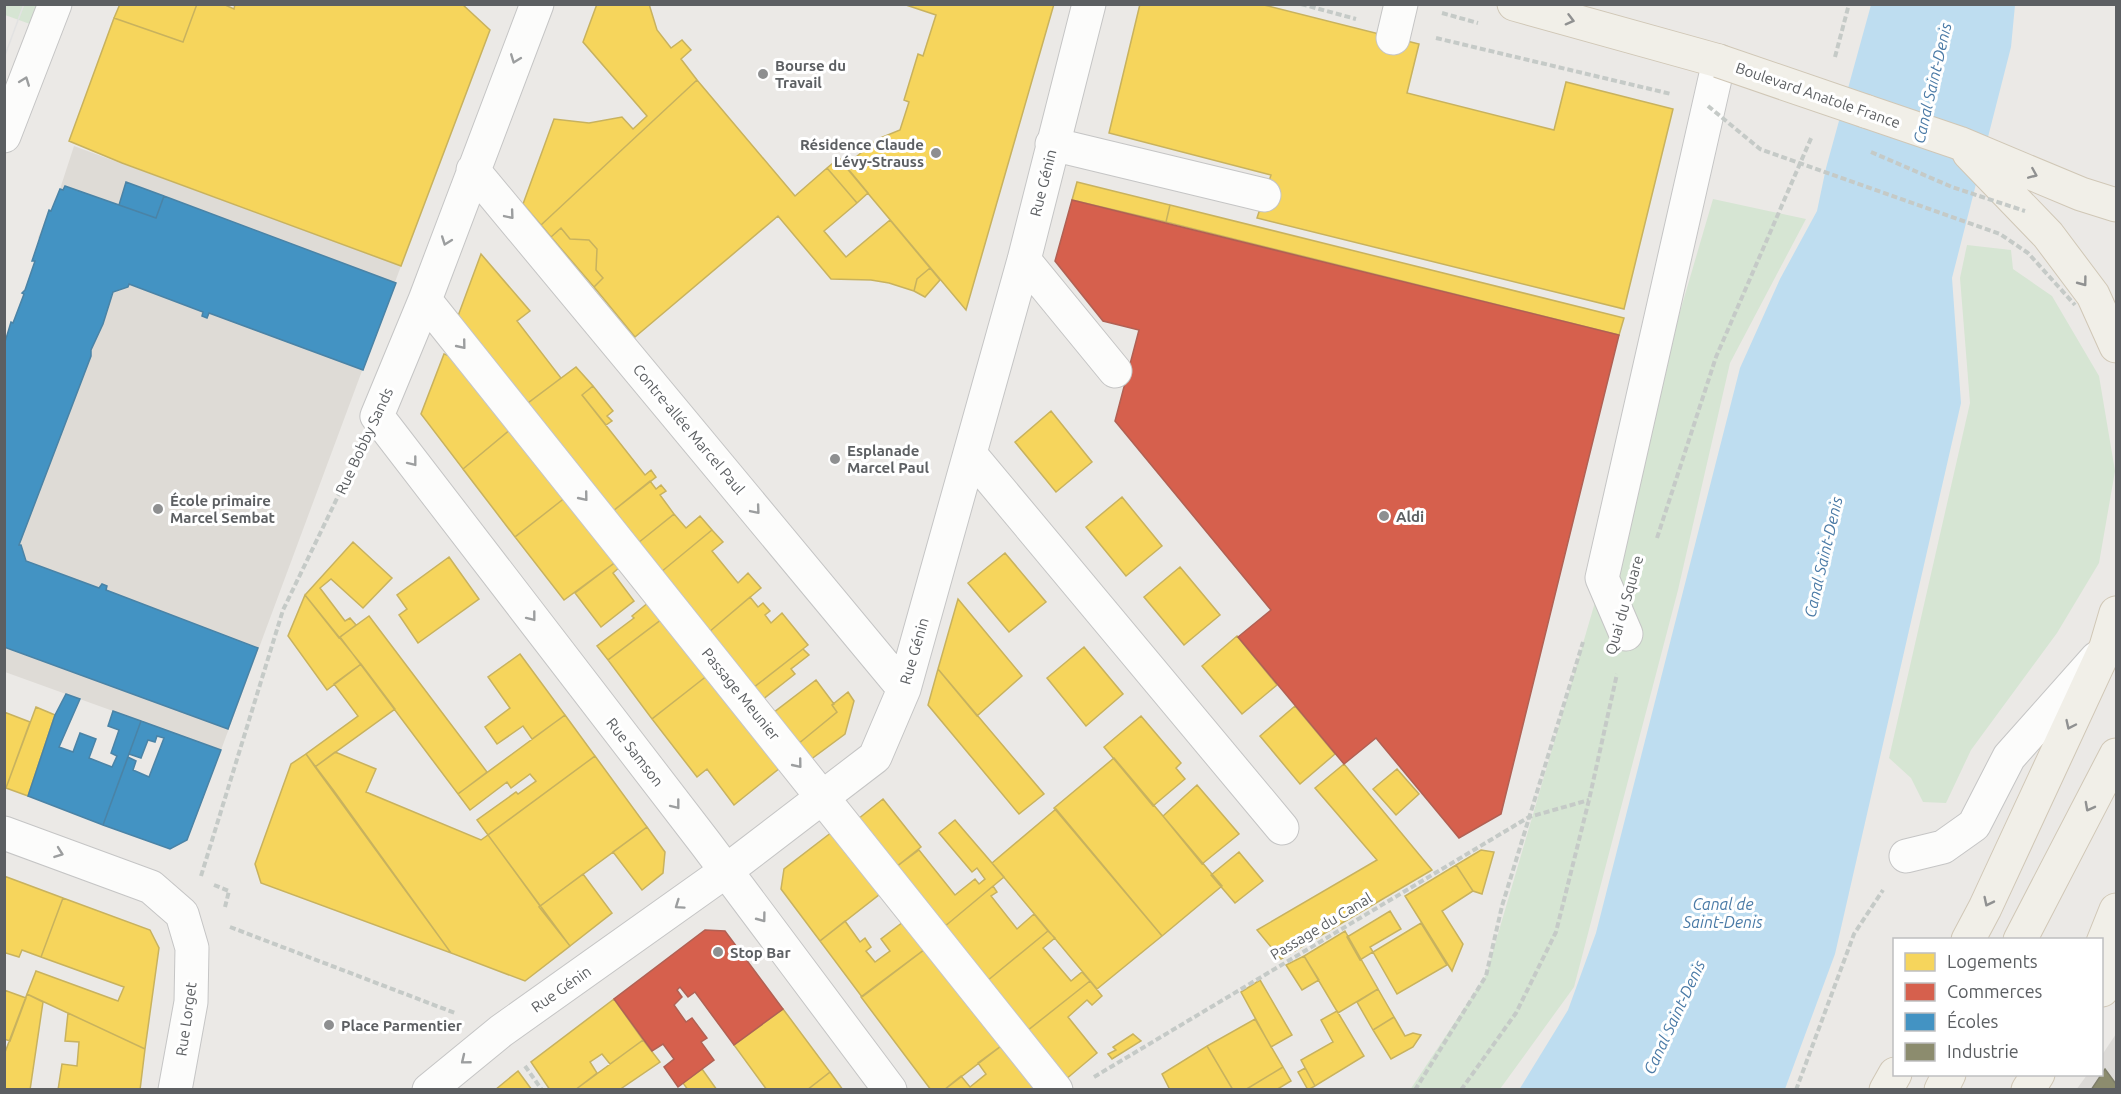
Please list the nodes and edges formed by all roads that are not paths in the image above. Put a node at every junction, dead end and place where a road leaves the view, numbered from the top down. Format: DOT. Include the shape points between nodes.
graph roads {
  1 [pos="55,4"];
  2 [pos="1089,4"];
  3 [pos="1514,4"];
  4 [pos="530,8"];
  5 [pos="1719,61"];
  6 [pos="4,136"];
  7 [pos="1959,143"];
  8 [pos="1052,144"];
  9 [pos="473,170"];
  10 [pos="1264,195"];
  11 [pos="2116,205"];
  12 [pos="1024,260"];
  13 [pos="425,300"];
  14 [pos="2116,346"];
  15 [pos="1115,371"];
  16 [pos="377,416"];
  17 [pos="970,454"];
  18 [pos="2116,613"];
  19 [pos="877,626"];
  20 [pos="1626,634"];
  21 [pos="2106,647"];
  22 [pos="904,689"];
  23 [pos="2116,755"];
  24 [pos="824,797"];
  25 [pos="1282,828"];
  26 [pos="4,833"];
  27 [pos="1906,856"];
  28 [pos="726,871"];
  29 [pos="2116,910"];
  30 [pos="1969,938"];
  31 [pos="2021,938"];
  32 [pos="2103,942"];
  33 [pos="2116,970"];
  34 [pos="2103,989"];
  35 [pos="2037,1076"];
  36 [pos="176,1089"];
  37 [pos="429,1089"];
  38 [pos="891,1089"];
  39 [pos="1056,1089"];
  40 [pos="2028,1089"];
  6 -- 1 [label="street, one-way"];
  2 -- 8 [label="street, Rue Génin"];
  3 -- 5 [label="main road, Boulevard Anatole France, one-way"];
  4 -- 9 [label="street, Rue Bobby Sands, one-way"];
  5 -- 7 [label="main road, Boulevard Anatole France, bridge"];
  5 -- 20 [label="street" via="1703,104 1602,578"];
  7 -- 11 [label="main road, Boulevard Anatole France, one-way"];
  7 -- 14 [label="main road, one-way" via="2048,235 2093,295"];
  8 -- 10 [label="street"];
  8 -- 12 [label="street, Rue Génin"];
  9 -- 13 [label="street, Rue Bobby Sands, one-way"];
  9 -- 22 [label="street, Contre-allée Marcel Paul, one-way"];
  12 -- 15 [label="street"];
  12 -- 17 [label="street, Rue Génin"];
  13 -- 16 [label="street, Rue Bobby Sands"];
  13 -- 24 [label="street, Passage Meunier, one-way"];
  16 -- 28 [label="street, Rue Samson, one-way"];
  17 -- 22 [label="street, Rue Génin"];
  17 -- 25 [label="street"];
  18 -- 21 [label="main road"];
  19 -- 22 [label="street"];
  21 -- 27 [label="street" via="2008,757 1974,825 1943,847"];
  21 -- 30 [label="main road, one-way"];
  22 -- 24 [label="street, Rue Génin" via="875,757"];
  23 -- 31 [label="main road, one-way"];
  24 -- 28 [label="street, Rue Génin"];
  24 -- 39 [label="street, Passage Meunier"];
  26 -- 36 [label="street, Rue Lorget, one-way" via="152,886 182,914 192,948 191,1002"];
  28 -- 37 [label="street, Rue Génin, one-way" via="501,1031"];
  28 -- 38 [label="street, Rue Samson, one-way"];
  29 -- 32 [label="main road"];
  33 -- 34 [label="main road"];
  35 -- 40 [label="main road"];
}
